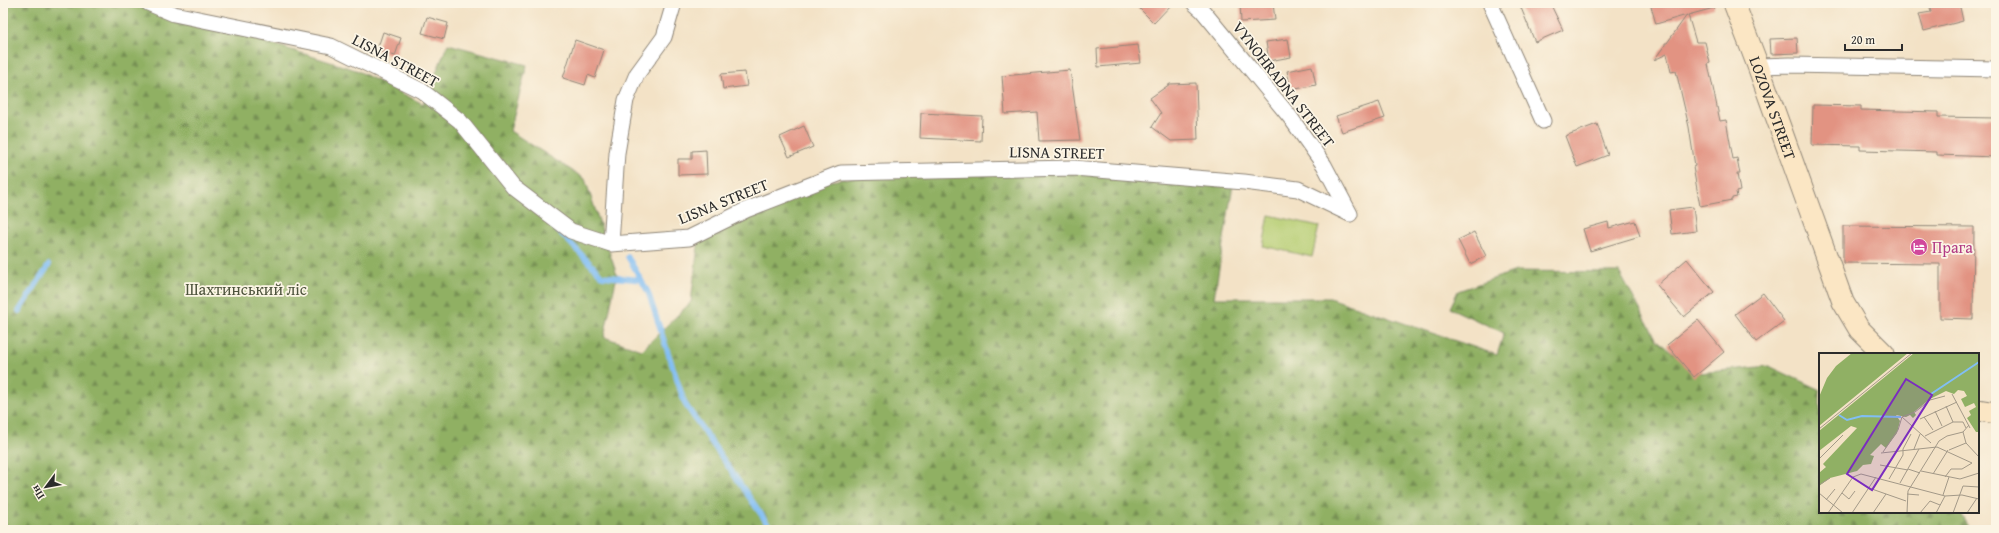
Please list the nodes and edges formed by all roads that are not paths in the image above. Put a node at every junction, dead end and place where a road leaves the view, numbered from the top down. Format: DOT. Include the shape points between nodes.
graph roads {
  1 [pos="148,3"];
  2 [pos="674,3"];
  3 [pos="1194,3"];
  4 [pos="1490,3"];
  5 [pos="1734,3"];
  6 [pos="1758,66"];
  7 [pos="1996,69"];
  8 [pos="1543,121"];
  9 [pos="1350,214"];
  10 [pos="611,244"];
  11 [pos="1883,353"];
  12 [pos="1979,410"];
  13 [pos="1996,413"];
  1 -- 10 [label="street, LISNA STREET" via="174,14 331,46 422,91 460,121 513,186 571,231"];
  2 -- 10 [label="street" via="664,37 637,74 626,100 617,153"];
  3 -- 9 [label="street, VYNOHRADNA STREET" via="1290,117 1324,165"];
  4 -- 8 [label="street"];
  5 -- 6 [label="street, LOZOVA STREET"];
  6 -- 7 [label="street"];
  6 -- 11 [label="street, LOZOVA STREET" via="1843,302 1859,329"];
  9 -- 10 [label="street, LISNA STREET" via="1298,189 1090,169 841,173 746,210 689,238"];
  12 -- 13 [label="street"];
}
